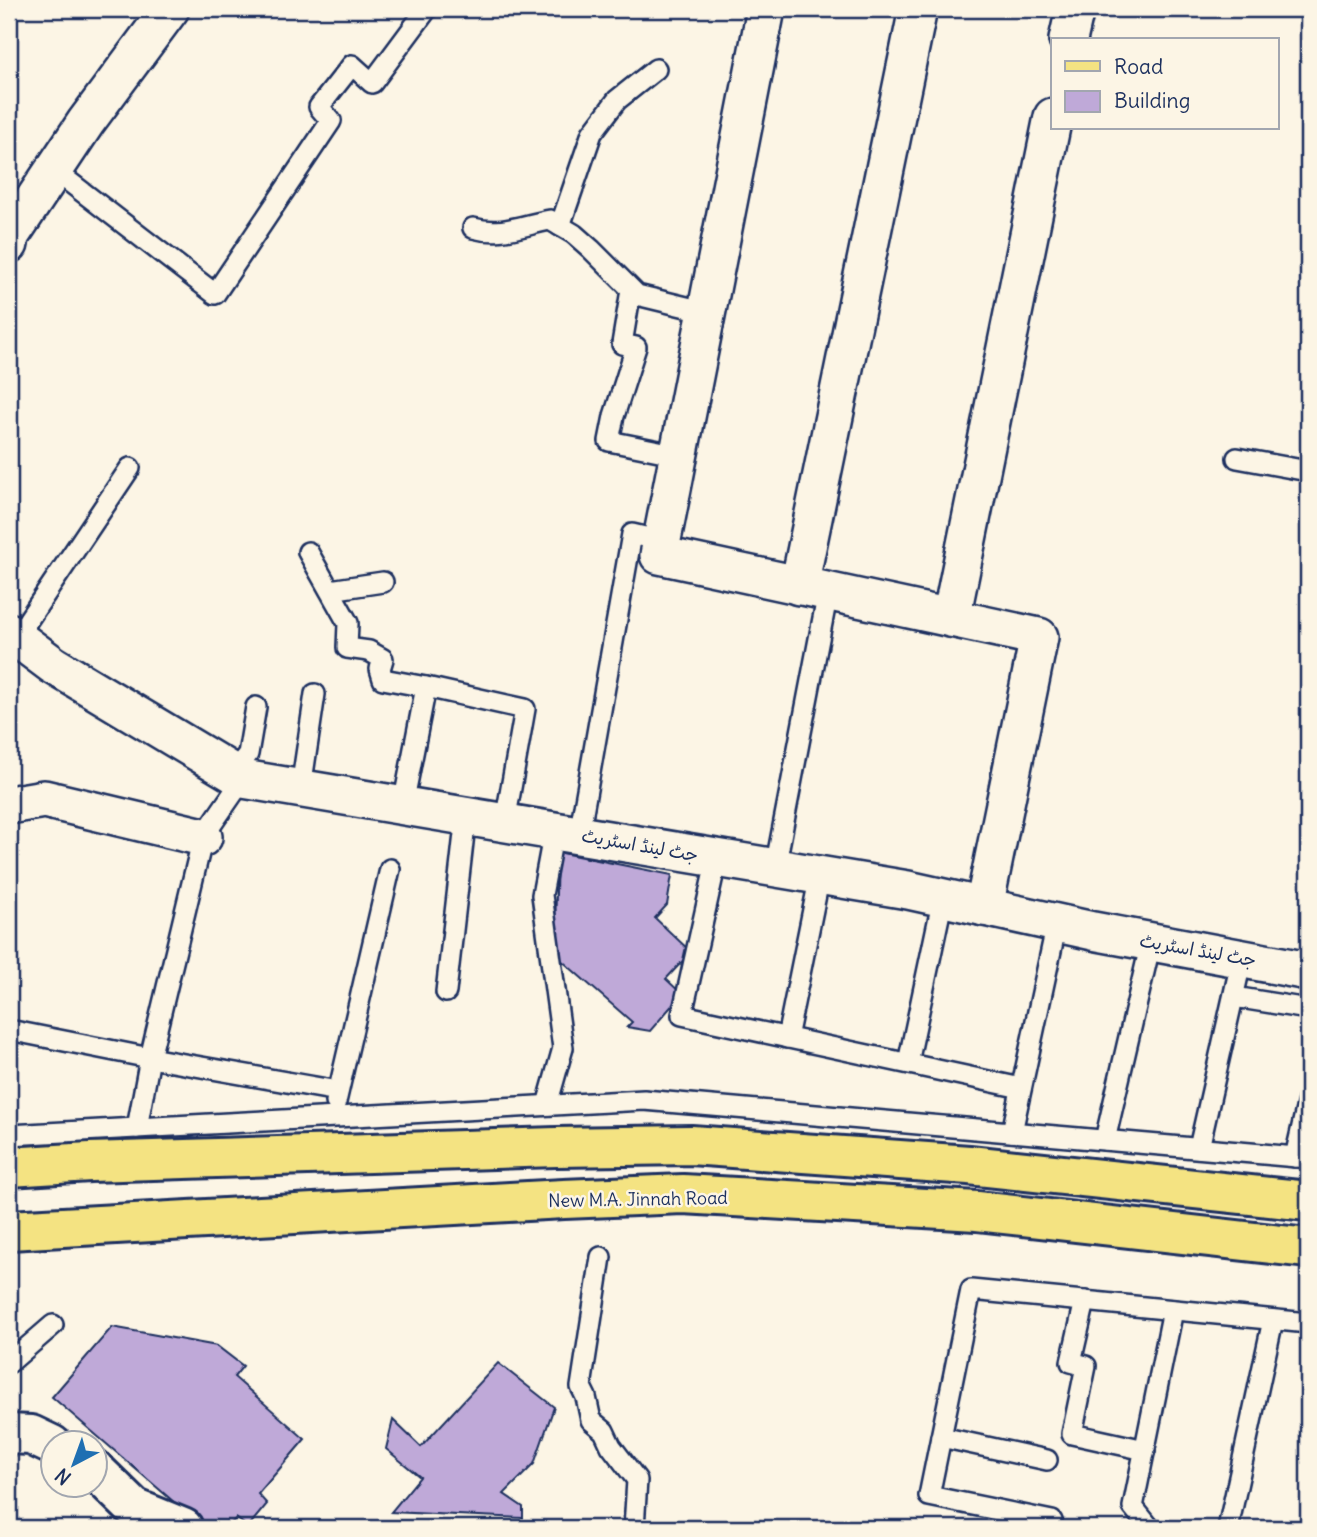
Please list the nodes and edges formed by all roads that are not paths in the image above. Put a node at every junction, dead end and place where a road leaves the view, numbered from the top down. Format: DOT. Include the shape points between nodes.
graph roads {
  1 [pos="170,9"];
  2 [pos="427,9"];
  3 [pos="766,9"];
  4 [pos="918,9"];
  5 [pos="1075,9"];
  6 [pos="1068,38"];
  7 [pos="656,69"];
  8 [pos="1051,127"];
  9 [pos="54,170"];
  10 [pos="560,226"];
  11 [pos="473,228"];
  12 [pos="9,244"];
  13 [pos="631,290"];
  14 [pos="707,312"];
  15 [pos="679,455"];
  16 [pos="1237,458"];
  17 [pos="130,468"];
  18 [pos="1308,471"];
  19 [pos="662,541"];
  20 [pos="309,552"];
  21 [pos="383,583"];
  22 [pos="814,589"];
  23 [pos="330,590"];
  24 [pos="951,618"];
  25 [pos="12,635"];
  26 [pos="426,687"];
  27 [pos="315,694"];
  28 [pos="256,707"];
  29 [pos="238,776"];
  30 [pos="301,788"];
  31 [pos="9,805"];
  32 [pos="403,805"];
  33 [pos="466,816"];
  34 [pos="505,822"];
  35 [pos="566,833"];
  36 [pos="203,837"];
  37 [pos="717,858"];
  38 [pos="775,868"];
  39 [pos="390,869"];
  40 [pos="820,875"];
  41 [pos="943,898"];
  42 [pos="984,907"];
  43 [pos="1057,923"];
  44 [pos="1151,942"];
  45 [pos="1242,958"];
  46 [pos="1308,971"];
  47 [pos="446,992"];
  48 [pos="1234,997"];
  49 [pos="1308,1009"];
  50 [pos="9,1030"];
  51 [pos="787,1038"];
  52 [pos="150,1058"];
  53 [pos="908,1063"];
  54 [pos="1021,1088"];
  55 [pos="338,1091"];
  56 [pos="1308,1100"];
  57 [pos="547,1105"];
  58 [pos="334,1117"];
  59 [pos="138,1128"];
  60 [pos="1012,1132"];
  61 [pos="9,1135"];
  62 [pos="1105,1140"];
  63 [pos="1199,1148"];
  64 [pos="1302,1157"];
  65 [pos="9,1167"];
  66 [pos="1308,1201"];
  67 [pos="9,1230"];
  68 [pos="1308,1248"];
  69 [pos="601,1257"];
  70 [pos="1085,1301"];
  71 [pos="1173,1310"];
  72 [pos="1273,1320"];
  73 [pos="1308,1324"];
  74 [pos="53,1325"];
  75 [pos="9,1363"];
  76 [pos="9,1434"];
  77 [pos="941,1437"];
  78 [pos="38,1439"];
  79 [pos="1145,1450"];
  80 [pos="1047,1460"];
  81 [pos="108,1482"];
  82 [pos="183,1528"];
  83 [pos="634,1528"];
  84 [pos="1050,1528"];
  85 [pos="1150,1528"];
  86 [pos="1228,1528"];
  1 -- 9 [label="street"];
  2 -- 9 [label="lane" via="372,83 352,65 319,107 331,121 215,294"];
  3 -- 14 [label="street"];
  4 -- 22 [label="street"];
  5 -- 6 [label="street"];
  7 -- 10 [label="lane" via="617,100 592,133"];
  8 -- 24 [label="street"];
  9 -- 12 [label="street"];
  10 -- 11 [label="lane" via="550,220 508,232"];
  10 -- 13 [label="lane" via="592,248"];
  13 -- 14 [label="lane"];
  13 -- 15 [label="lane" via="622,345 636,347 609,441"];
  14 -- 15 [label="street"];
  15 -- 19 [label="street"];
  16 -- 18 [label="lane"];
  17 -- 25 [label="lane"];
  19 -- 22 [label="street" via="659,555"];
  19 -- 35 [label="lane" via="632,534"];
  20 -- 23 [label="lane"];
  21 -- 23 [label="lane"];
  22 -- 24 [label="street"];
  22 -- 38 [label="lane"];
  23 -- 26 [label="lane" via="348,623 347,648 369,651 383,659 383,679"];
  24 -- 42 [label="street" via="1039,637"];
  25 -- 29 [label="street, جٹ لینڈ اسٹریٹ" via="52,665"];
  26 -- 32 [label="lane"];
  26 -- 34 [label="lane" via="525,709"];
  27 -- 30 [label="lane"];
  28 -- 29 [label="lane" via="248,754"];
  29 -- 30 [label="street, جٹ لینڈ اسٹریٹ"];
  29 -- 36 [label="lane"];
  30 -- 32 [label="street, جٹ لینڈ اسٹریٹ"];
  31 -- 36 [label="street" via="44,799"];
  32 -- 33 [label="street, جٹ لینڈ اسٹریٹ"];
  33 -- 34 [label="street, جٹ لینڈ اسٹریٹ"];
  33 -- 47 [label="lane"];
  34 -- 35 [label="street, جٹ لینڈ اسٹریٹ"];
  35 -- 37 [label="street, جٹ لینڈ اسٹریٹ"];
  35 -- 57 [label="lane" via="542,895 563,1048"];
  36 -- 52 [label="lane"];
  37 -- 38 [label="street, جٹ لینڈ اسٹریٹ"];
  37 -- 51 [label="lane" via="682,1016"];
  38 -- 40 [label="street, جٹ لینڈ اسٹریٹ"];
  39 -- 55 [label="lane"];
  40 -- 41 [label="street, جٹ لینڈ اسٹریٹ"];
  40 -- 51 [label="lane"];
  41 -- 42 [label="street, جٹ لینڈ اسٹریٹ"];
  41 -- 53 [label="lane"];
  42 -- 43 [label="street, جٹ لینڈ اسٹریٹ"];
  43 -- 44 [label="street, جٹ لینڈ اسٹریٹ"];
  43 -- 54 [label="lane"];
  44 -- 45 [label="street, جٹ لینڈ اسٹریٹ"];
  44 -- 62 [label="lane"];
  45 -- 46 [label="street, جٹ لینڈ اسٹریٹ"];
  45 -- 48 [label="lane"];
  48 -- 49 [label="lane"];
  48 -- 63 [label="lane"];
  50 -- 52 [label="lane"];
  51 -- 53 [label="lane"];
  52 -- 55 [label="lane"];
  52 -- 59 [label="lane"];
  53 -- 54 [label="lane"];
  54 -- 60 [label="lane"];
  55 -- 58 [label="lane"];
  56 -- 64 [label="lane"];
  57 -- 58 [label="lane"];
  57 -- 60 [label="lane" via="644,1100"];
  58 -- 59 [label="lane"];
  59 -- 61 [label="lane"];
  60 -- 62 [label="lane"];
  62 -- 63 [label="lane"];
  63 -- 64 [label="lane"];
  65 -- 66 [label="main road" via="691,1145 969,1165"];
  67 -- 68 [label="main road, New M.A. Jinnah Road" via="683,1194 977,1211"];
  69 -- 83 [label="lane" via="580,1387 591,1420 604,1431 637,1480"];
  70 -- 71 [label="lane"];
  70 -- 77 [label="lane" via="971,1290"];
  70 -- 79 [label="lane" via="1071,1362 1086,1366 1072,1434"];
  71 -- 72 [label="lane"];
  71 -- 79 [label="lane"];
  72 -- 73 [label="lane"];
  72 -- 86 [label="lane"];
  74 -- 75 [label="lane"];
  76 -- 78 [label="street"];
  77 -- 80 [label="lane"];
  77 -- 84 [label="lane" via="929,1496 1052,1521"];
  79 -- 85 [label="lane" via="1133,1507"];
  81 -- 82 [label="street" via="134,1507"];
}
